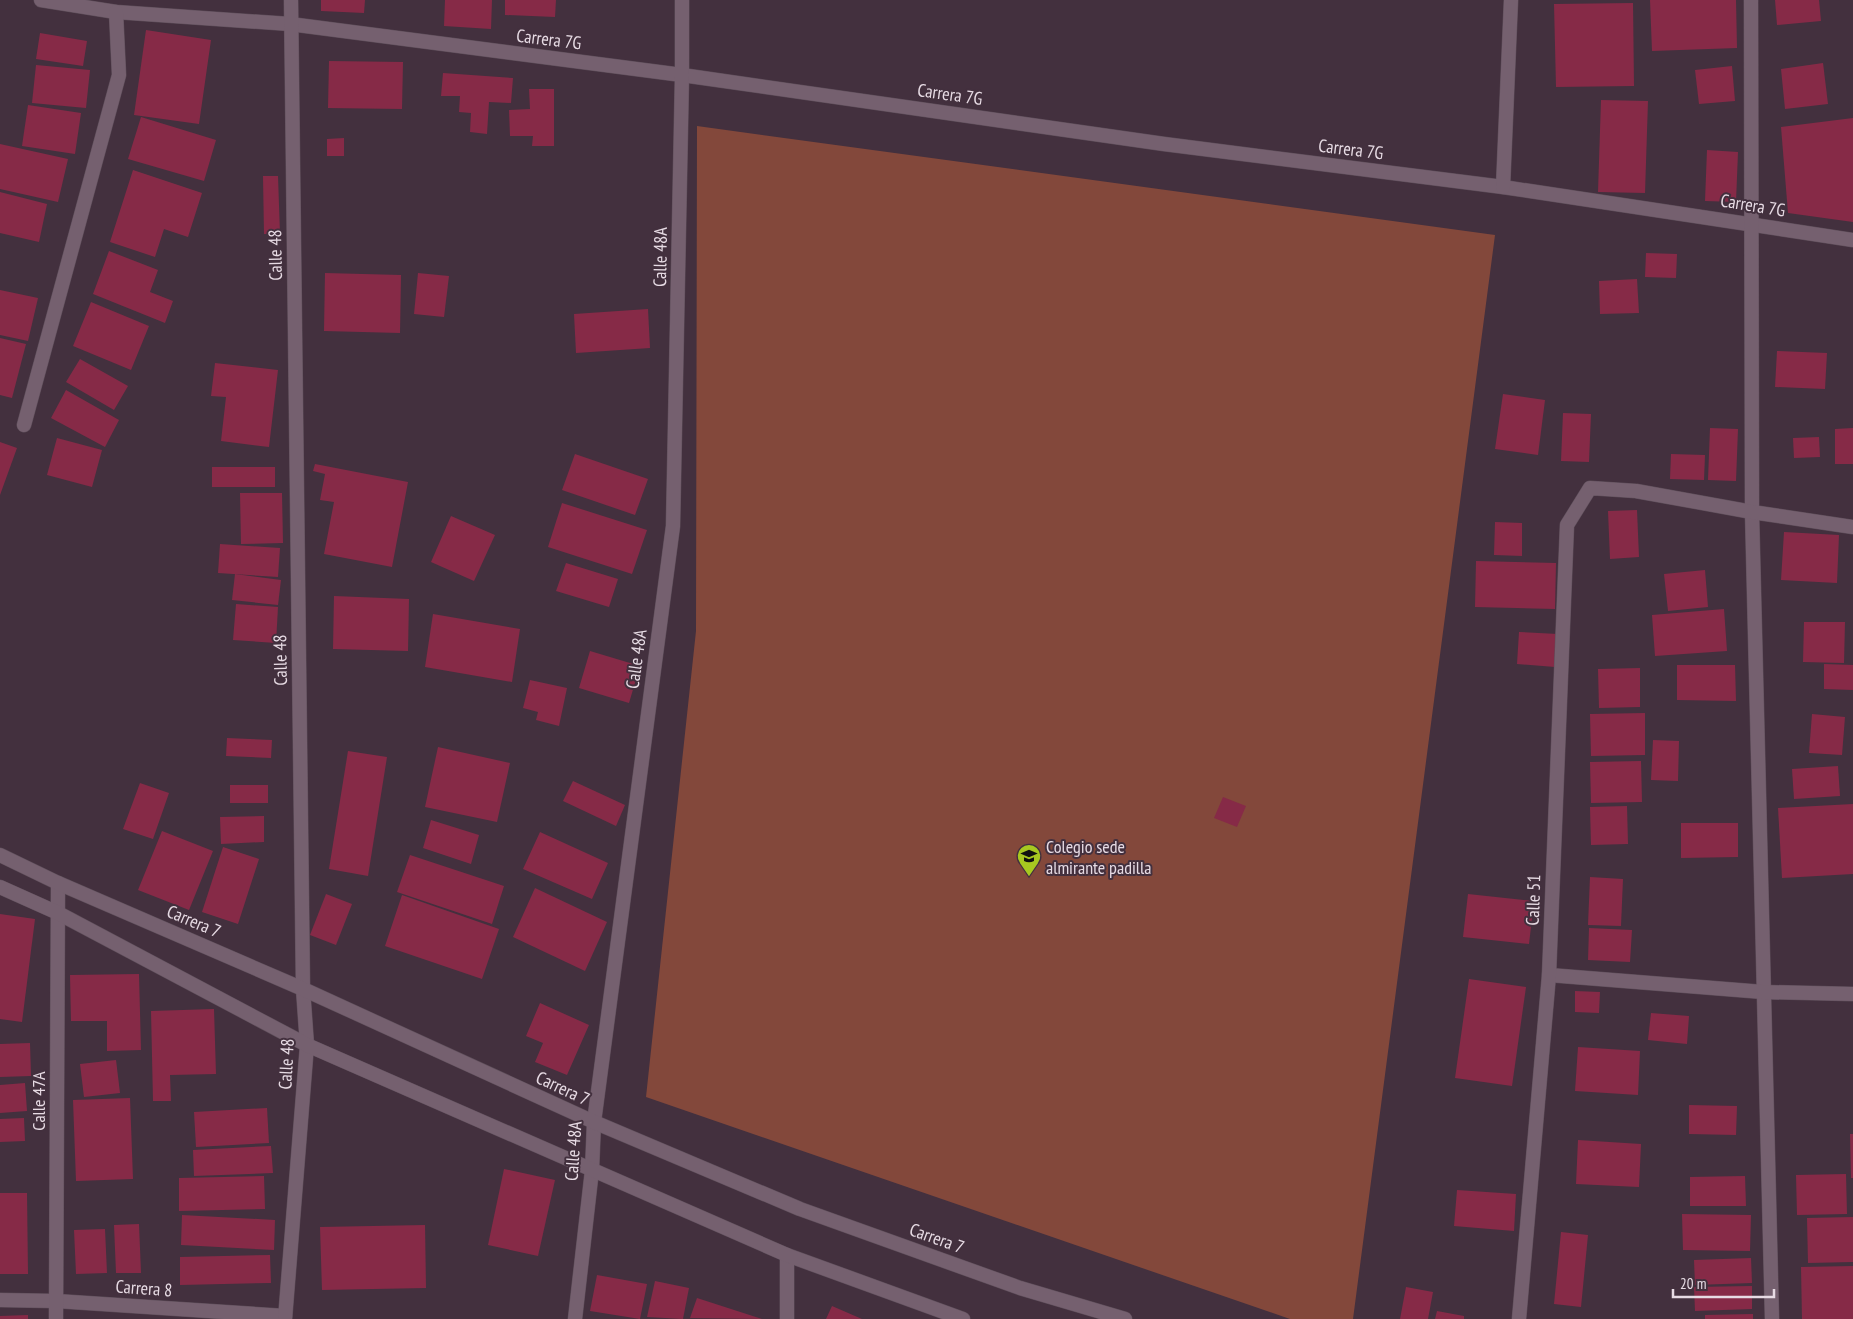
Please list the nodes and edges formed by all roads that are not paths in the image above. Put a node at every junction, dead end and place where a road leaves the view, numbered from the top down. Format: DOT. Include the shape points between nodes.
graph roads {
  1 [pos="40,0"];
  2 [pos="291,0"];
  3 [pos="682,0"];
  4 [pos="1511,0"];
  5 [pos="1751,0"];
  6 [pos="62,2"];
  7 [pos="116,12"];
  8 [pos="290,24"];
  9 [pos="682,75"];
  10 [pos="1503,187"];
  11 [pos="1752,224"];
  12 [pos="1853,240"];
  13 [pos="24,425"];
  14 [pos="1752,512"];
  15 [pos="1853,527"];
  16 [pos="0,855"];
  17 [pos="58,883"];
  18 [pos="0,887"];
  19 [pos="58,913"];
  20 [pos="1549,975"];
  21 [pos="304,989"];
  22 [pos="1763,992"];
  23 [pos="1853,994"];
  24 [pos="307,1045"];
  25 [pos="594,1122"];
  26 [pos="592,1170"];
  27 [pos="788,1255"];
  28 [pos="0,1300"];
  29 [pos="56,1301"];
  30 [pos="285,1317"];
  31 [pos="56,1319"];
  32 [pos="576,1319"];
  33 [pos="787,1319"];
  34 [pos="962,1319"];
  35 [pos="1125,1319"];
  36 [pos="1519,1319"];
  37 [pos="1772,1319"];
  1 -- 6 [label="street, Carrera 7G"];
  2 -- 8 [label="street, Calle 48"];
  3 -- 9 [label="street, Calle 48A"];
  4 -- 10 [label="street"];
  5 -- 11 [label="street"];
  6 -- 7 [label="street, Carrera 7G"];
  7 -- 8 [label="street, Carrera 7G"];
  7 -- 13 [label="street" via="119,76"];
  8 -- 9 [label="street, Carrera 7G"];
  8 -- 21 [label="street, Calle 48"];
  9 -- 10 [label="street, Carrera 7G" via="1164,144"];
  9 -- 25 [label="street, Calle 48A" via="673,526"];
  10 -- 11 [label="street, Carrera 7G"];
  11 -- 12 [label="street, Carrera 7G"];
  11 -- 14 [label="street"];
  14 -- 15 [label="street"];
  14 -- 20 [label="street, Calle 51" via="1636,490 1590,488 1567,525"];
  14 -- 22 [label="street"];
  16 -- 17 [label="street, Carrera 7"];
  17 -- 19 [label="street, Calle 47A"];
  17 -- 21 [label="street, Carrera 7"];
  18 -- 19 [label="street"];
  19 -- 24 [label="street"];
  19 -- 29 [label="street, Calle 47A"];
  20 -- 22 [label="street"];
  20 -- 36 [label="street, Calle 51"];
  21 -- 24 [label="street, Calle 48"];
  21 -- 25 [label="street, Carrera 7"];
  22 -- 23 [label="street"];
  22 -- 37 [label="street"];
  24 -- 26 [label="street"];
  24 -- 30 [label="street, Calle 48"];
  25 -- 26 [label="street, Calle 48A"];
  25 -- 35 [label="street, Carrera 7" via="800,1209 1020,1288"];
  26 -- 27 [label="street"];
  26 -- 32 [label="street, Calle 48A"];
  27 -- 33 [label="street"];
  27 -- 34 [label="street"];
  28 -- 29 [label="street, Carrera 8"];
  29 -- 30 [label="street, Carrera 8"];
  29 -- 31 [label="street, Calle 47A"];
}
